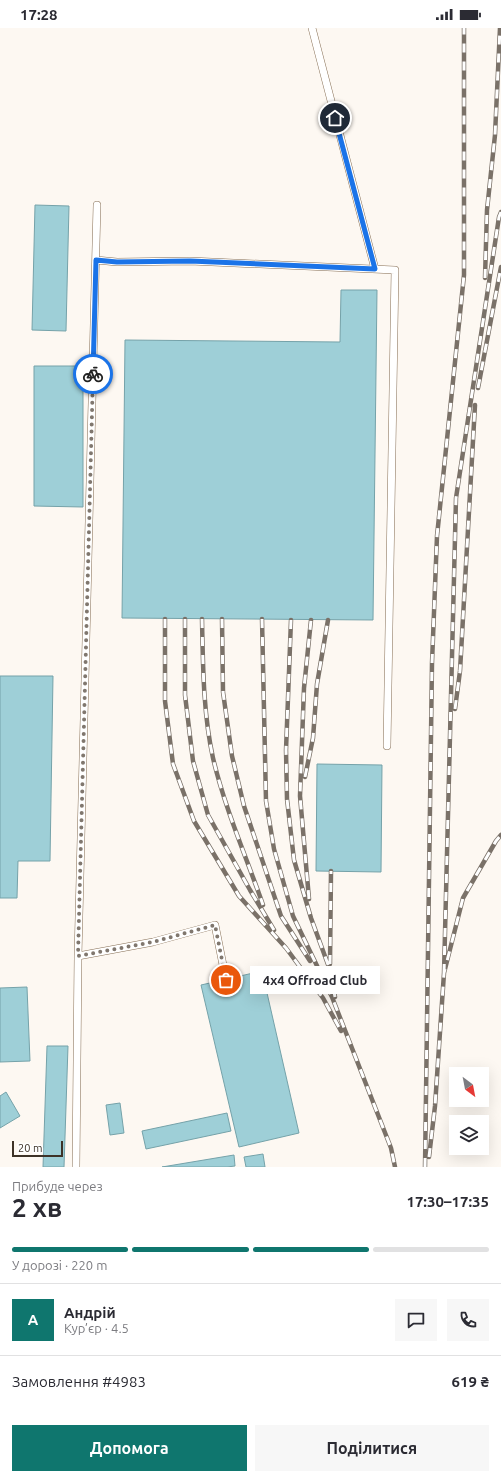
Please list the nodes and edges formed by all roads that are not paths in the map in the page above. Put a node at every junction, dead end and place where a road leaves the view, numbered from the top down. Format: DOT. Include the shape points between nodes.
graph roads {
  1 [pos="312,28"];
  2 [pos="97,205"];
  3 [pos="96,260"];
  4 [pos="375,269"];
  5 [pos="387,746"];
  6 [pos="78,956"];
  7 [pos="226,980"];
  8 [pos="76,1167"];
  1 -- 4 [label="lane"];
  2 -- 3 [label="lane"];
  3 -- 4 [label="lane" via="190,261"];
  3 -- 6 [label="lane"];
  4 -- 5 [label="lane" via="395,270"];
  6 -- 7 [label="lane" via="153,942 215,925"];
  6 -- 8 [label="lane"];
}
